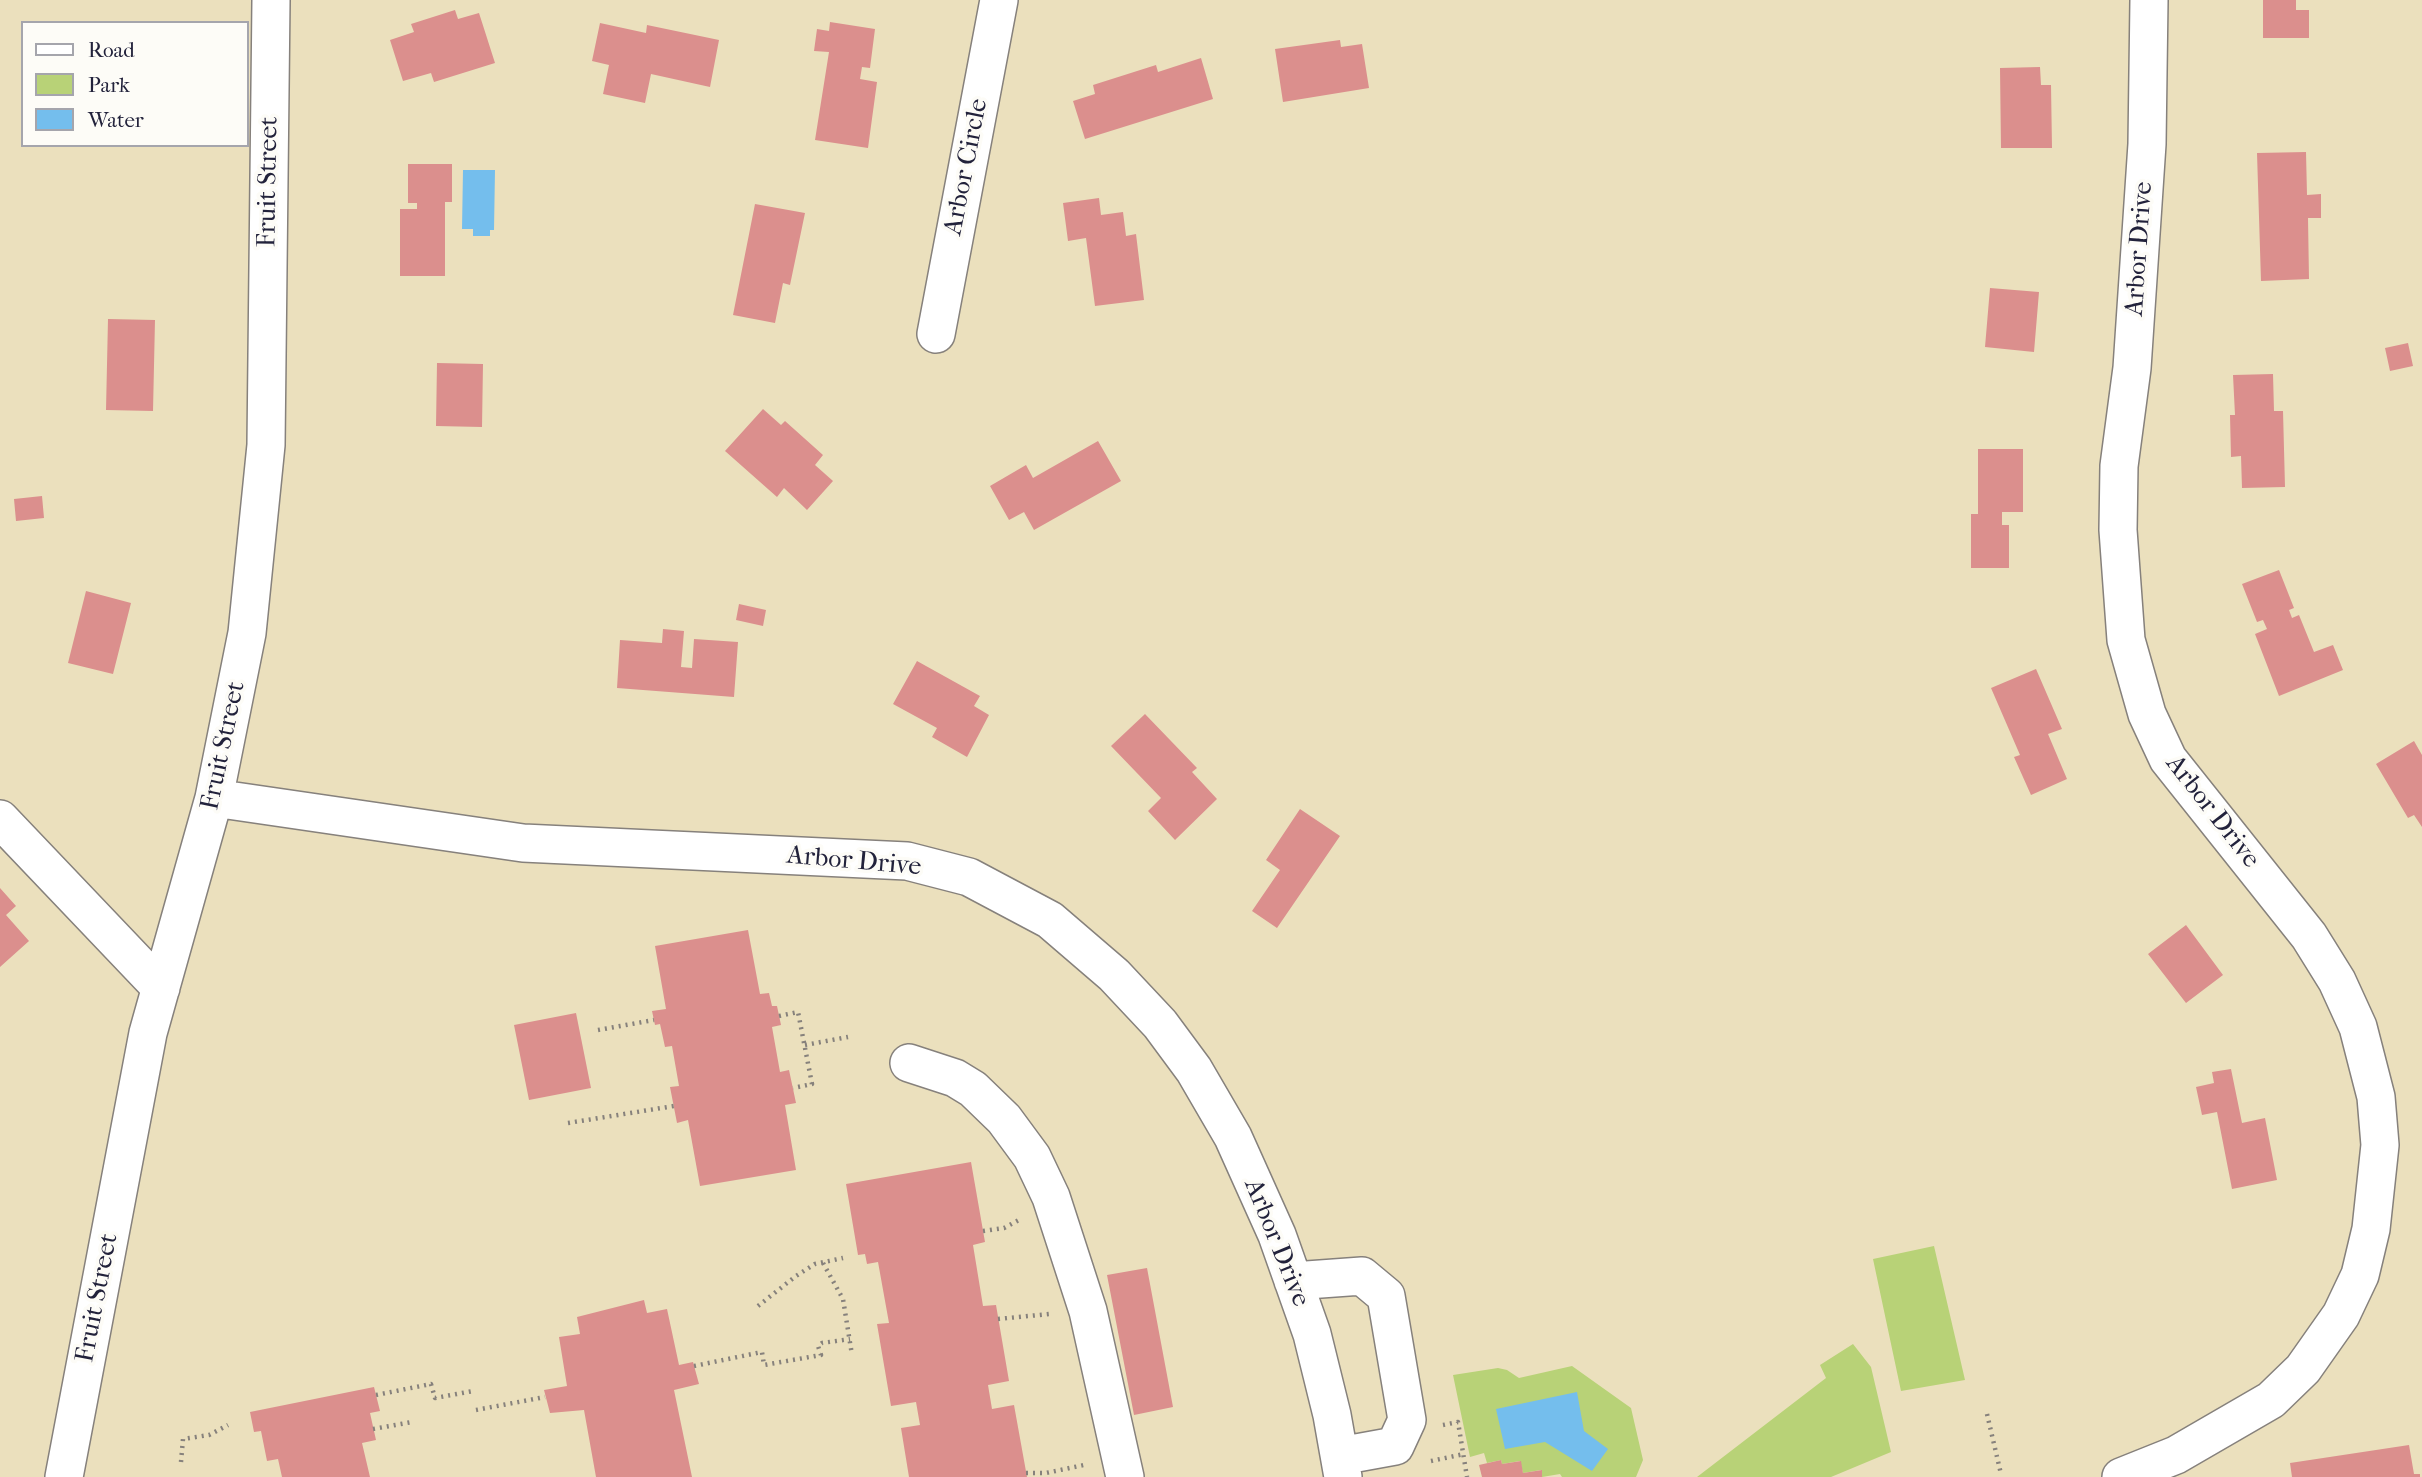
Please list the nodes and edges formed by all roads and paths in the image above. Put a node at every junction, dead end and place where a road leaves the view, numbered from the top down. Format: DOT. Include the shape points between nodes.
graph roads {
  1 [pos="271,0"];
  2 [pos="999,0"];
  3 [pos="2149,0"];
  4 [pos="936,334"];
  5 [pos="214,799"];
  6 [pos="0,819"];
  7 [pos="162,988"];
  8 [pos="779,1016"];
  9 [pos="654,1020"];
  10 [pos="598,1030"];
  11 [pos="848,1037"];
  12 [pos="805,1045"];
  13 [pos="909,1063"];
  14 [pos="793,1088"];
  15 [pos="674,1106"];
  16 [pos="568,1123"];
  17 [pos="1026,1216"];
  18 [pos="983,1231"];
  19 [pos="843,1258"];
  20 [pos="823,1263"];
  21 [pos="1293,1281"];
  22 [pos="758,1307"];
  23 [pos="1055,1313"];
  24 [pos="998,1319"];
  25 [pos="850,1339"];
  26 [pos="852,1355"];
  27 [pos="694,1366"];
  28 [pos="473,1391"];
  29 [pos="376,1395"];
  30 [pos="545,1396"];
  31 [pos="476,1410"];
  32 [pos="1987,1414"];
  33 [pos="412,1422"];
  34 [pos="1454,1423"];
  35 [pos="228,1425"];
  36 [pos="373,1429"];
  37 [pos="181,1462"];
  38 [pos="1341,1467"];
  39 [pos="1109,1470"];
  40 [pos="1026,1473"];
  41 [pos="2001,1474"];
  42 [pos="64,1477"];
  43 [pos="1467,1477"];
  44 [pos="2121,1477"];
  1 -- 5 [label="street, Fruit Street" via="267,445 247,633"];
  2 -- 4 [label="street, Arbor Circle"];
  3 -- 44 [label="street, Arbor Drive" via="2147,144 2132,368 2119,466 2118,530 2126,640 2147,714 2168,759 2309,936 2337,981 2358,1027 2376,1097 2380,1145 2371,1229 2360,1275 2342,1315 2303,1369 2271,1400 2176,1455"];
  5 -- 7 [label="street, Fruit Street"];
  5 -- 21 [label="street, Arbor Drive" via="523,843 907,862 969,877 1050,920 1114,975 1160,1024 1194,1070 1233,1137"];
  6 -- 7 [label="street"];
  7 -- 42 [label="street, Fruit Street" via="148,1032"];
  8 -- 12 [label="path" via="799,1012"];
  9 -- 10 [label="path"];
  11 -- 12 [label="path"];
  12 -- 14 [label="path" via="812,1084"];
  13 -- 39 [label="street" via="973,1089 1004,1119 1031,1157 1051,1197 1088,1311"];
  15 -- 16 [label="path"];
  17 -- 18 [label="path" via="1004,1228"];
  19 -- 20 [label="path"];
  20 -- 22 [label="path" via="796,1276"];
  20 -- 25 [label="path" via="843,1299"];
  21 -- 38 [label="street, Arbor Drive" via="1312,1334"];
  21 -- 38 [label="street" via="1362,1276 1386,1296 1407,1420 1395,1446"];
  23 -- 24 [label="path"];
  25 -- 26 [label="path"];
  25 -- 27 [label="path" via="822,1343 818,1346 821,1355 764,1365 762,1352"];
  28 -- 29 [label="path" via="435,1398 431,1384"];
  30 -- 31 [label="path"];
  32 -- 41 [label="path"];
  33 -- 36 [label="path"];
  34 -- 43 [label="path" via="1458,1422"];
  35 -- 37 [label="path" via="209,1435 183,1439"];
  39 -- 40 [label="path"];
}
